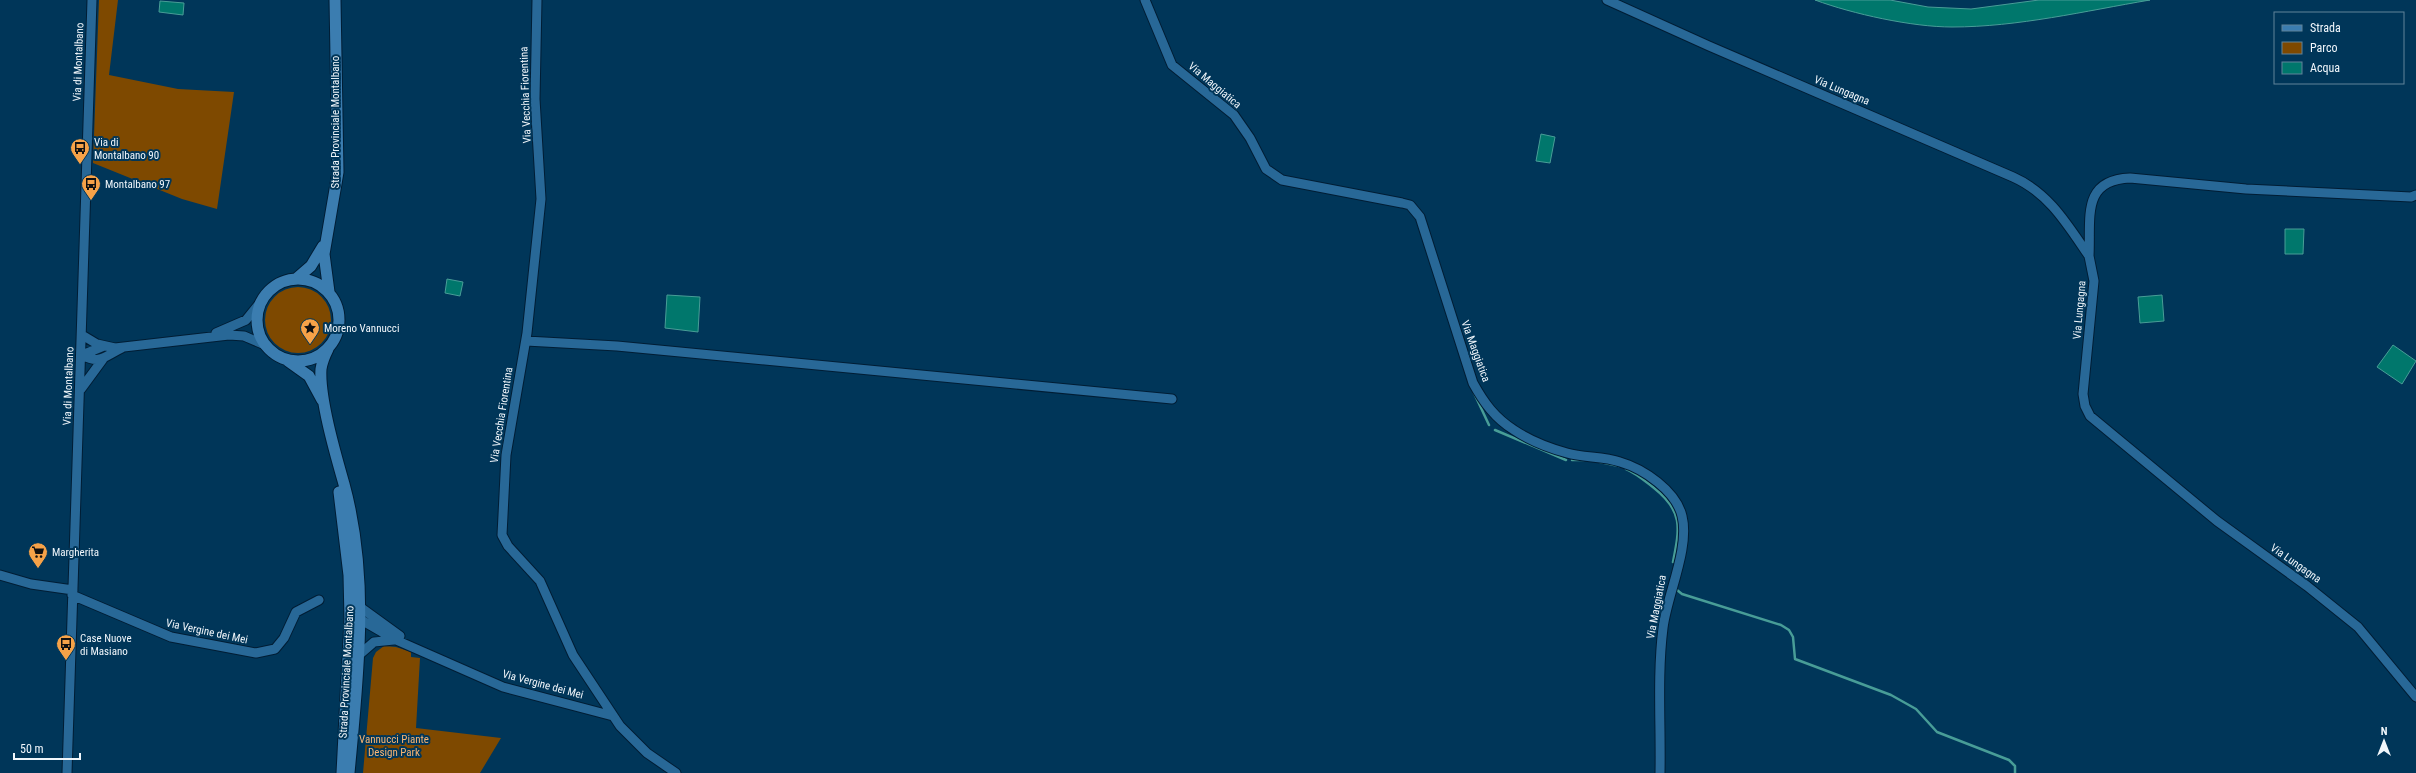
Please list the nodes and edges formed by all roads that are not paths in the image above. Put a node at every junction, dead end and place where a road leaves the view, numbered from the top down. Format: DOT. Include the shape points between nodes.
graph roads {
  1 [pos="92,0"];
  2 [pos="335,0"];
  3 [pos="537,0"];
  4 [pos="1145,0"];
  5 [pos="1607,0"];
  6 [pos="2416,195"];
  7 [pos="325,242"];
  8 [pos="2089,256"];
  9 [pos="296,279"];
  10 [pos="329,292"];
  11 [pos="263,299"];
  12 [pos="82,335"];
  13 [pos="201,338"];
  14 [pos="526,341"];
  15 [pos="265,345"];
  16 [pos="104,346"];
  17 [pos="123,348"];
  18 [pos="328,349"];
  19 [pos="82,355"];
  20 [pos="104,359"];
  21 [pos="285,359"];
  22 [pos="80,390"];
  23 [pos="1172,399"];
  24 [pos="326,410"];
  25 [pos="0,575"];
  26 [pos="72,593"];
  27 [pos="319,600"];
  28 [pos="355,607"];
  29 [pos="360,621"];
  30 [pos="396,640"];
  31 [pos="425,653"];
  32 [pos="359,655"];
  33 [pos="2416,697"];
  34 [pos="613,716"];
  35 [pos="67,773"];
  36 [pos="342,773"];
  37 [pos="349,773"];
  38 [pos="676,773"];
  39 [pos="1660,773"];
  1 -- 12 [label="street, Via di Montalbano"];
  2 -- 7 [label="main road, Strada Provinciale Montalbano" via="338,172"];
  3 -- 14 [label="street, Via Vecchia Fiorentina" via="535,92 541,198"];
  4 -- 39 [label="street, Via Maggiatica" via="1172,65 1234,115 1269,172 1287,181 1402,203 1414,208 1420,217 1473,383 1486,406 1502,422 1530,439 1566,453 1629,465 1655,482 1676,501 1682,517 1682,541 1668,599 1662,641"];
  5 -- 8 [label="street, Via Lungagna" via="2022,181 2049,201"];
  6 -- 8 [label="street" via="2335,195 2130,178 2113,179 2098,188 2092,201"];
  7 -- 9 [label="main road, Strada Provinciale Montalbano" via="311,266"];
  7 -- 10 [label="main road, Strada Provinciale Montalbano" via="324,261"];
  8 -- 33 [label="street, Via Lungagna" via="2094,281 2083,394 2090,416 2217,521 2307,586 2358,627"];
  9 -- 10 [label="main road" via="310,281"];
  9 -- 11 [label="main road, Strada Provinciale Montalbano" via="279,283"];
  10 -- 18 [label="main road, Strada Provinciale Montalbano" via="336,302 340,319 337,335"];
  11 -- 13 [label="street" via="240,324"];
  11 -- 15 [label="main road, Strada Provinciale Montalbano" via="258,310 257,322 259,334"];
  12 -- 16 [label="street"];
  12 -- 19 [label="street, Via di Montalbano"];
  13 -- 15 [label="street" via="238,336"];
  13 -- 17 [label="street"];
  14 -- 23 [label="street" via="617,346"];
  14 -- 34 [label="street, Via Vecchia Fiorentina" via="506,455 502,535 508,546 540,581 573,655"];
  15 -- 21 [label="main road, Strada Provinciale Montalbano"];
  16 -- 17 [label="street"];
  16 -- 19 [label="street"];
  17 -- 20 [label="street"];
  18 -- 21 [label="main road, Strada Provinciale Montalbano" via="317,357 304,361"];
  18 -- 24 [label="main road, Strada Provinciale Montalbano" via="321,370"];
  19 -- 20 [label="street" via="94,361"];
  19 -- 22 [label="street, Via di Montalbano"];
  20 -- 22 [label="street"];
  21 -- 24 [label="main road, Strada Provinciale Montalbano" via="310,378"];
  22 -- 26 [label="street, Via di Montalbano"];
  24 -- 28 [label="main road, Strada Provinciale Montalbano" via="340,475 339,487"];
  25 -- 26 [label="street, Via Vergine dei Mei"];
  26 -- 27 [label="street, Via Vergine dei Mei" via="171,637 256,653 275,649 284,638 294,615"];
  26 -- 35 [label="street, Via di Montalbano"];
  28 -- 29 [label="main road, Strada Provinciale Montalbano"];
  28 -- 31 [label="street, Via Vergine dei Mei"];
  28 -- 36 [label="main road, Strada Provinciale Montalbano"];
  29 -- 30 [label="street, Via Vergine dei Mei"];
  29 -- 32 [label="main road, Strada Provinciale Montalbano"];
  30 -- 31 [label="street, Via Vergine dei Mei"];
  30 -- 32 [label="street, Via Vergine dei Mei" via="374,642"];
  31 -- 34 [label="street, Via Vergine dei Mei" via="512,690"];
  32 -- 37 [label="main road, Strada Provinciale Montalbano"];
  34 -- 38 [label="street, Via Vecchia Fiorentina" via="635,742"];
}
